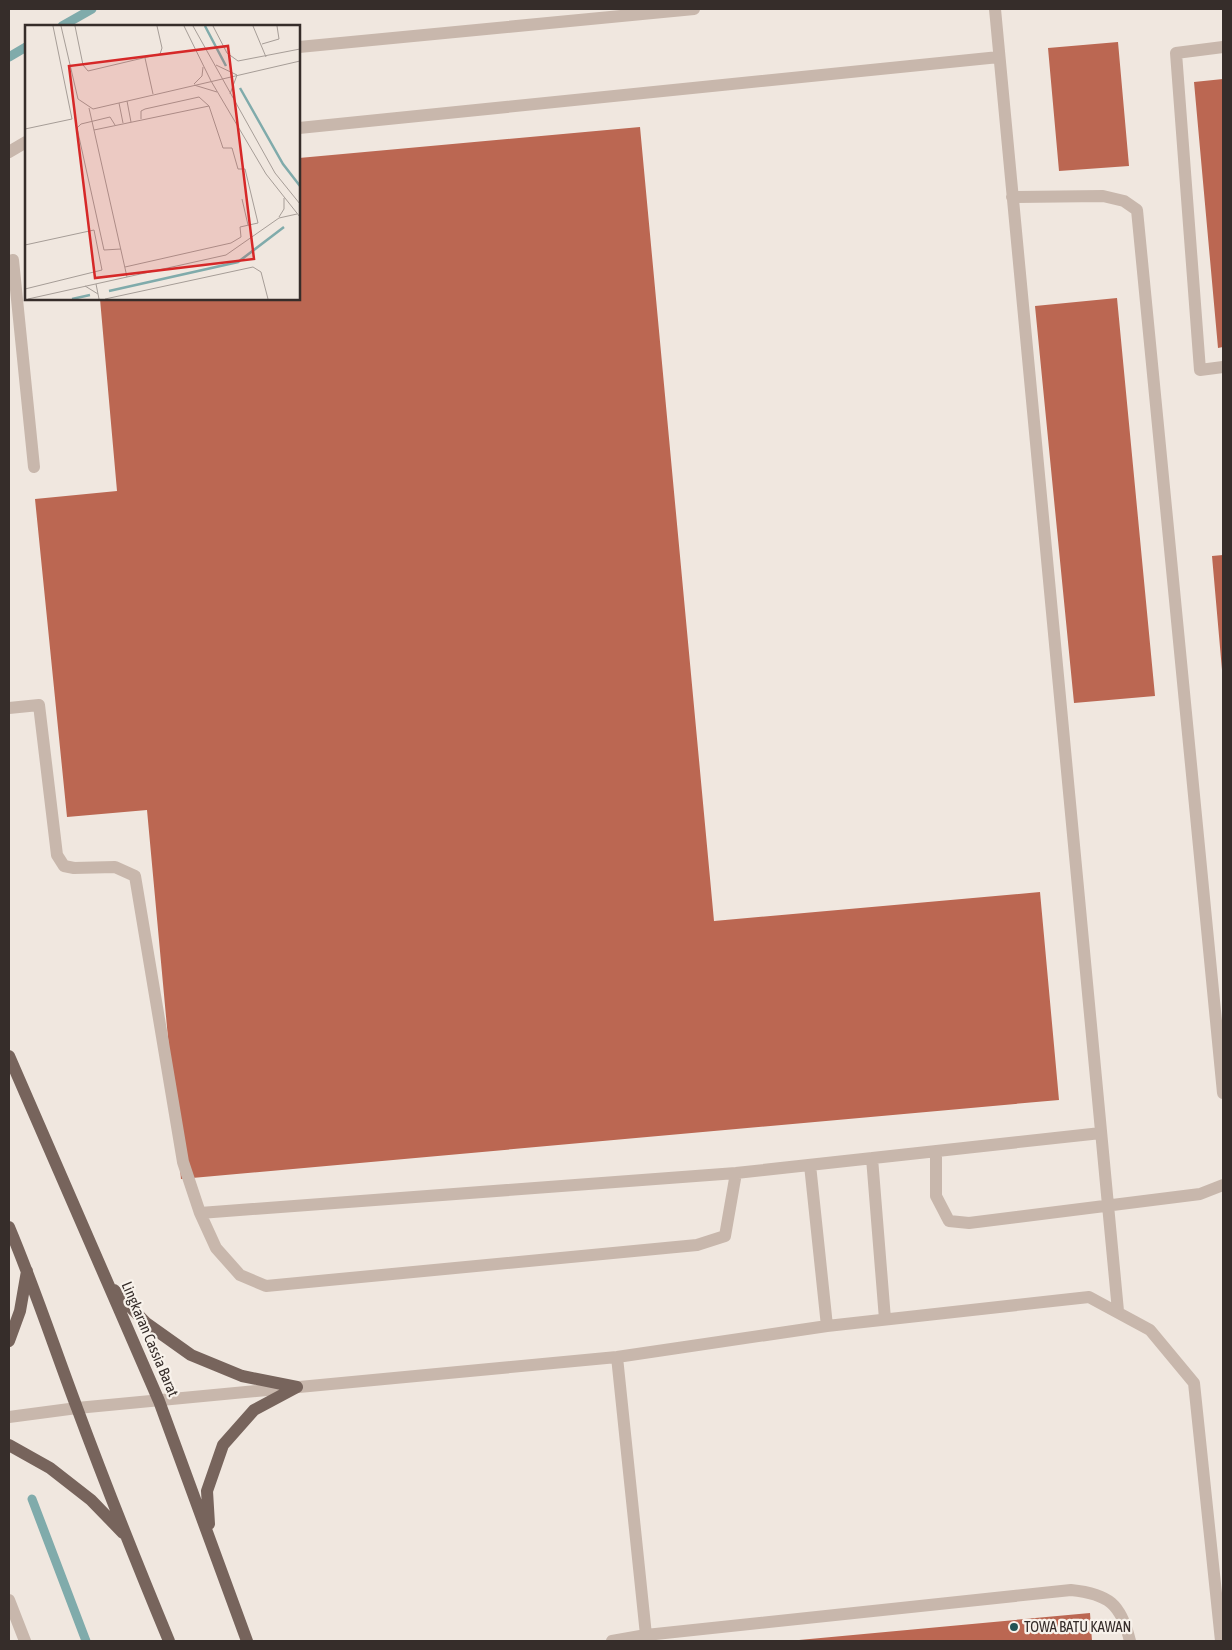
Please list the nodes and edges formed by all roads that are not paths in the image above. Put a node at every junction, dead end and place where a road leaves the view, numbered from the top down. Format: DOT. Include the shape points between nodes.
graph roads {
  1 [pos="694,9"];
  2 [pos="995,9"];
  3 [pos="300,47"];
  4 [pos="1223,47"];
  5 [pos="999,57"];
  6 [pos="300,128"];
  7 [pos="25,143"];
  8 [pos="9,152"];
  9 [pos="1012,197"];
  10 [pos="25,259"];
  11 [pos="11,260"];
  12 [pos="1223,367"];
  13 [pos="34,467"];
  14 [pos="9,708"];
  15 [pos="9,1056"];
  16 [pos="1223,1093"];
  17 [pos="1101,1133"];
  18 [pos="936,1151"];
  19 [pos="872,1158"];
  20 [pos="810,1165"];
  21 [pos="736,1173"];
  22 [pos="1223,1186"];
  23 [pos="1108,1205"];
  24 [pos="200,1213"];
  25 [pos="9,1227"];
  26 [pos="27,1270"];
  27 [pos="108,1283"];
  28 [pos="1118,1311"];
  29 [pos="885,1319"];
  30 [pos="827,1326"];
  31 [pos="9,1341"];
  32 [pos="617,1357"];
  33 [pos="297,1388"];
  34 [pos="159,1401"];
  35 [pos="77,1408"];
  36 [pos="9,1417"];
  37 [pos="9,1445"];
  38 [pos="126,1537"];
  39 [pos="210,1538"];
  40 [pos="9,1600"];
  41 [pos="646,1635"];
  42 [pos="25,1641"];
  43 [pos="169,1641"];
  44 [pos="247,1641"];
  45 [pos="612,1641"];
  46 [pos="1130,1641"];
  47 [pos="1221,1641"];
  1 -- 3 [label="street"];
  2 -- 5 [label="street"];
  4 -- 12 [label="street" via="1176,53 1200,370"];
  5 -- 6 [label="street"];
  5 -- 9 [label="street"];
  7 -- 8 [label="street"];
  9 -- 16 [label="street" via="1103,196 1124,201 1136,210"];
  9 -- 17 [label="street"];
  10 -- 11 [label="street"];
  11 -- 13 [label="street"];
  14 -- 24 [label="street" via="38,705 56,856 64,866 115,867 135,876 183,1162"];
  15 -- 27 [label="main road, Lingkaran Cassia Barat"];
  17 -- 18 [label="street"];
  17 -- 23 [label="street"];
  18 -- 19 [label="street"];
  18 -- 23 [label="street" via="936,1196 949,1221 970,1223"];
  19 -- 20 [label="street"];
  19 -- 29 [label="street"];
  20 -- 21 [label="street"];
  20 -- 30 [label="street"];
  21 -- 24 [label="street"];
  21 -- 24 [label="street" via="725,1236 697,1245 266,1286 240,1275 216,1248"];
  22 -- 23 [label="street" via="1200,1194"];
  23 -- 28 [label="street"];
  25 -- 26 [label="main road"];
  26 -- 31 [label="main road" via="20,1311"];
  26 -- 35 [label="main road"];
  27 -- 33 [label="main road" via="146,1323 191,1355 242,1376"];
  27 -- 34 [label="main road, Lingkaran Cassia Barat"];
  28 -- 29 [label="street" via="1089,1297"];
  28 -- 47 [label="street" via="1150,1330 1194,1383"];
  29 -- 30 [label="street"];
  30 -- 32 [label="street"];
  32 -- 33 [label="street"];
  32 -- 41 [label="street"];
  33 -- 34 [label="street"];
  33 -- 39 [label="main road" via="254,1410 223,1445 207,1491"];
  34 -- 35 [label="street"];
  34 -- 39 [label="main road, Lingkaran Cassia Barat"];
  35 -- 36 [label="street"];
  35 -- 38 [label="main road"];
  37 -- 38 [label="main road" via="50,1468 91,1500"];
  38 -- 43 [label="main road"];
  39 -- 44 [label="main road, Lingkaran Cassia Barat"];
  40 -- 42 [label="street"];
  41 -- 45 [label="street"];
  41 -- 46 [label="street" via="1071,1590 1093,1592 1112,1603 1125,1620"];
}
